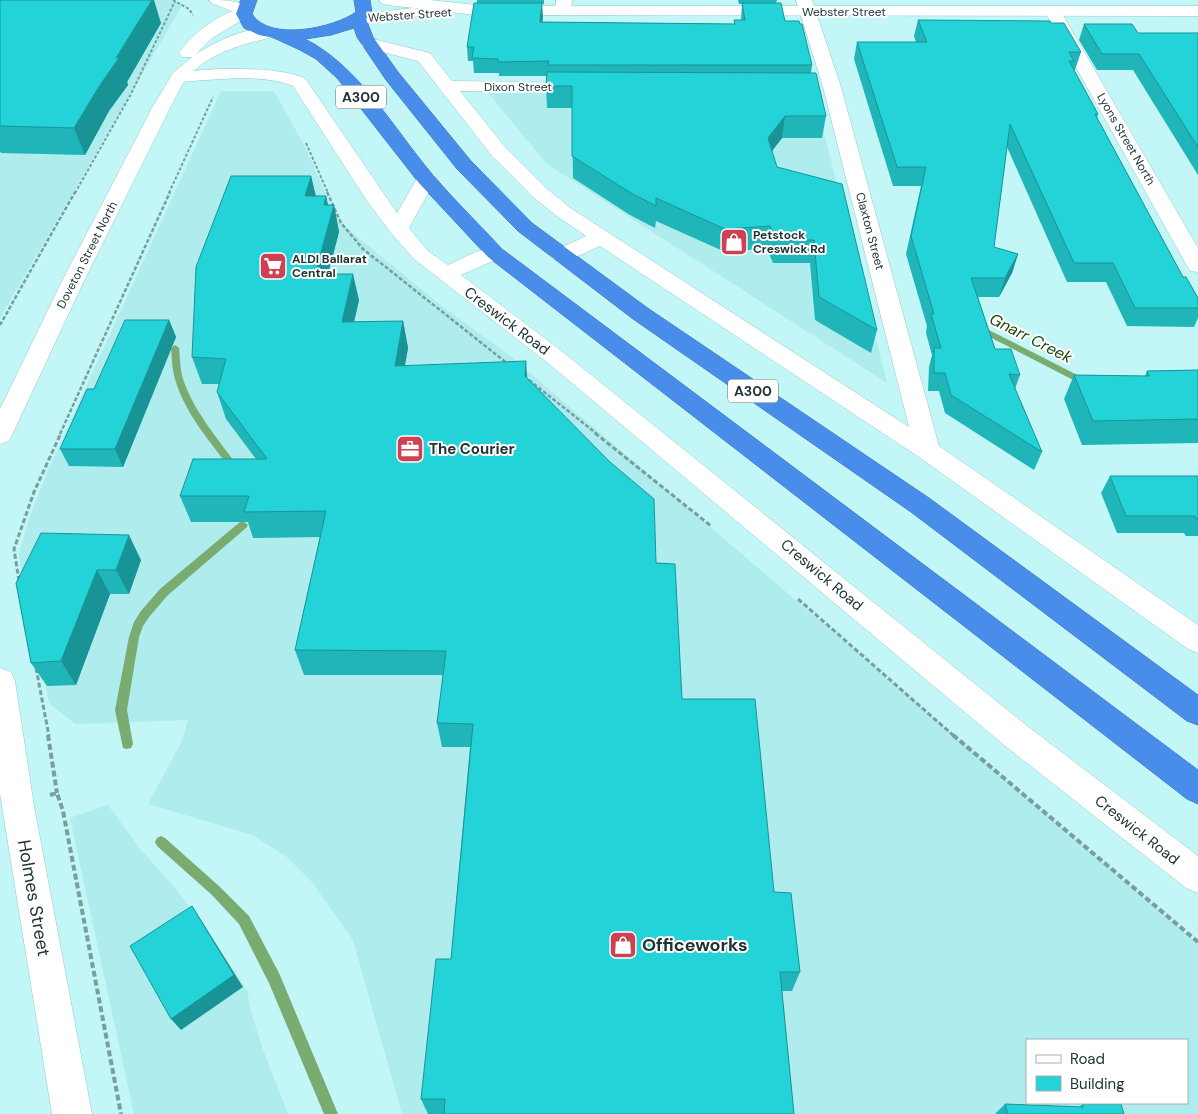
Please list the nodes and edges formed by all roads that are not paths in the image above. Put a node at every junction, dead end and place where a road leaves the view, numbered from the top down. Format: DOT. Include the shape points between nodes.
graph roads {
  1 [pos="217,0"];
  2 [pos="387,0"];
  3 [pos="564,6"];
  4 [pos="806,6"];
  5 [pos="245,7"];
  6 [pos="1045,8"];
  7 [pos="491,10"];
  8 [pos="1198,11"];
  9 [pos="360,13"];
  10 [pos="274,34"];
  11 [pos="369,43"];
  12 [pos="179,78"];
  13 [pos="445,86"];
  14 [pos="604,87"];
  15 [pos="426,179"];
  16 [pos="498,202"];
  17 [pos="398,229"];
  18 [pos="600,238"];
  19 [pos="495,252"];
  20 [pos="561,255"];
  21 [pos="1198,266"];
  22 [pos="446,274"];
  23 [pos="0,435"];
  24 [pos="928,451"];
  25 [pos="1198,641"];
  26 [pos="0,681"];
  27 [pos="1198,712"];
  28 [pos="1198,789"];
  29 [pos="1198,877"];
  30 [pos="72,1114"];
  1 -- 5 [label="street"];
  2 -- 7 [label="street, Webster Street"];
  3 -- 4 [label="street, Webster Street"];
  3 -- 7 [label="street, Webster Street"];
  4 -- 6 [label="street, Webster Street"];
  4 -- 24 [label="street, Claxton Street" via="822,87"];
  5 -- 10 [label="highway, A300" via="244,19 249,24"];
  5 -- 12 [label="street, Doveton Street North" via="194,44 184,59"];
  6 -- 8 [label="street, Webster Street"];
  6 -- 21 [label="street, Lyons Street North"];
  7 -- 9 [label="street, Webster Street"];
  9 -- 10 [label="highway" via="338,30"];
  9 -- 11 [label="highway, A300"];
  10 -- 12 [label="street, Doveton Street North" via="253,35 219,46"];
  10 -- 15 [label="highway, A300" via="299,41 331,62"];
  11 -- 13 [label="street" via="424,57"];
  11 -- 16 [label="highway, A300" via="464,165"];
  12 -- 17 [label="street, Creswick Road" via="224,74 281,76 299,82"];
  12 -- 23 [label="street, Doveton Street North" via="72,283"];
  13 -- 14 [label="street, Dixon Street"];
  13 -- 18 [label="street" via="499,152 539,192"];
  15 -- 17 [label="street"];
  15 -- 19 [label="highway, A300"];
  16 -- 19 [label="highway" via="501,228"];
  16 -- 20 [label="highway, A300"];
  17 -- 22 [label="street, Creswick Road" via="421,255"];
  18 -- 20 [label="street"];
  18 -- 24 [label="street"];
  19 -- 22 [label="street, Creswick Road"];
  19 -- 28 [label="highway, A300"];
  20 -- 27 [label="highway, A300" via="641,314 920,505"];
  22 -- 29 [label="street, Creswick Road" via="556,358 1015,735"];
  24 -- 25 [label="street"];
  26 -- 30 [label="street, Holmes Street" via="18,806"];
}
